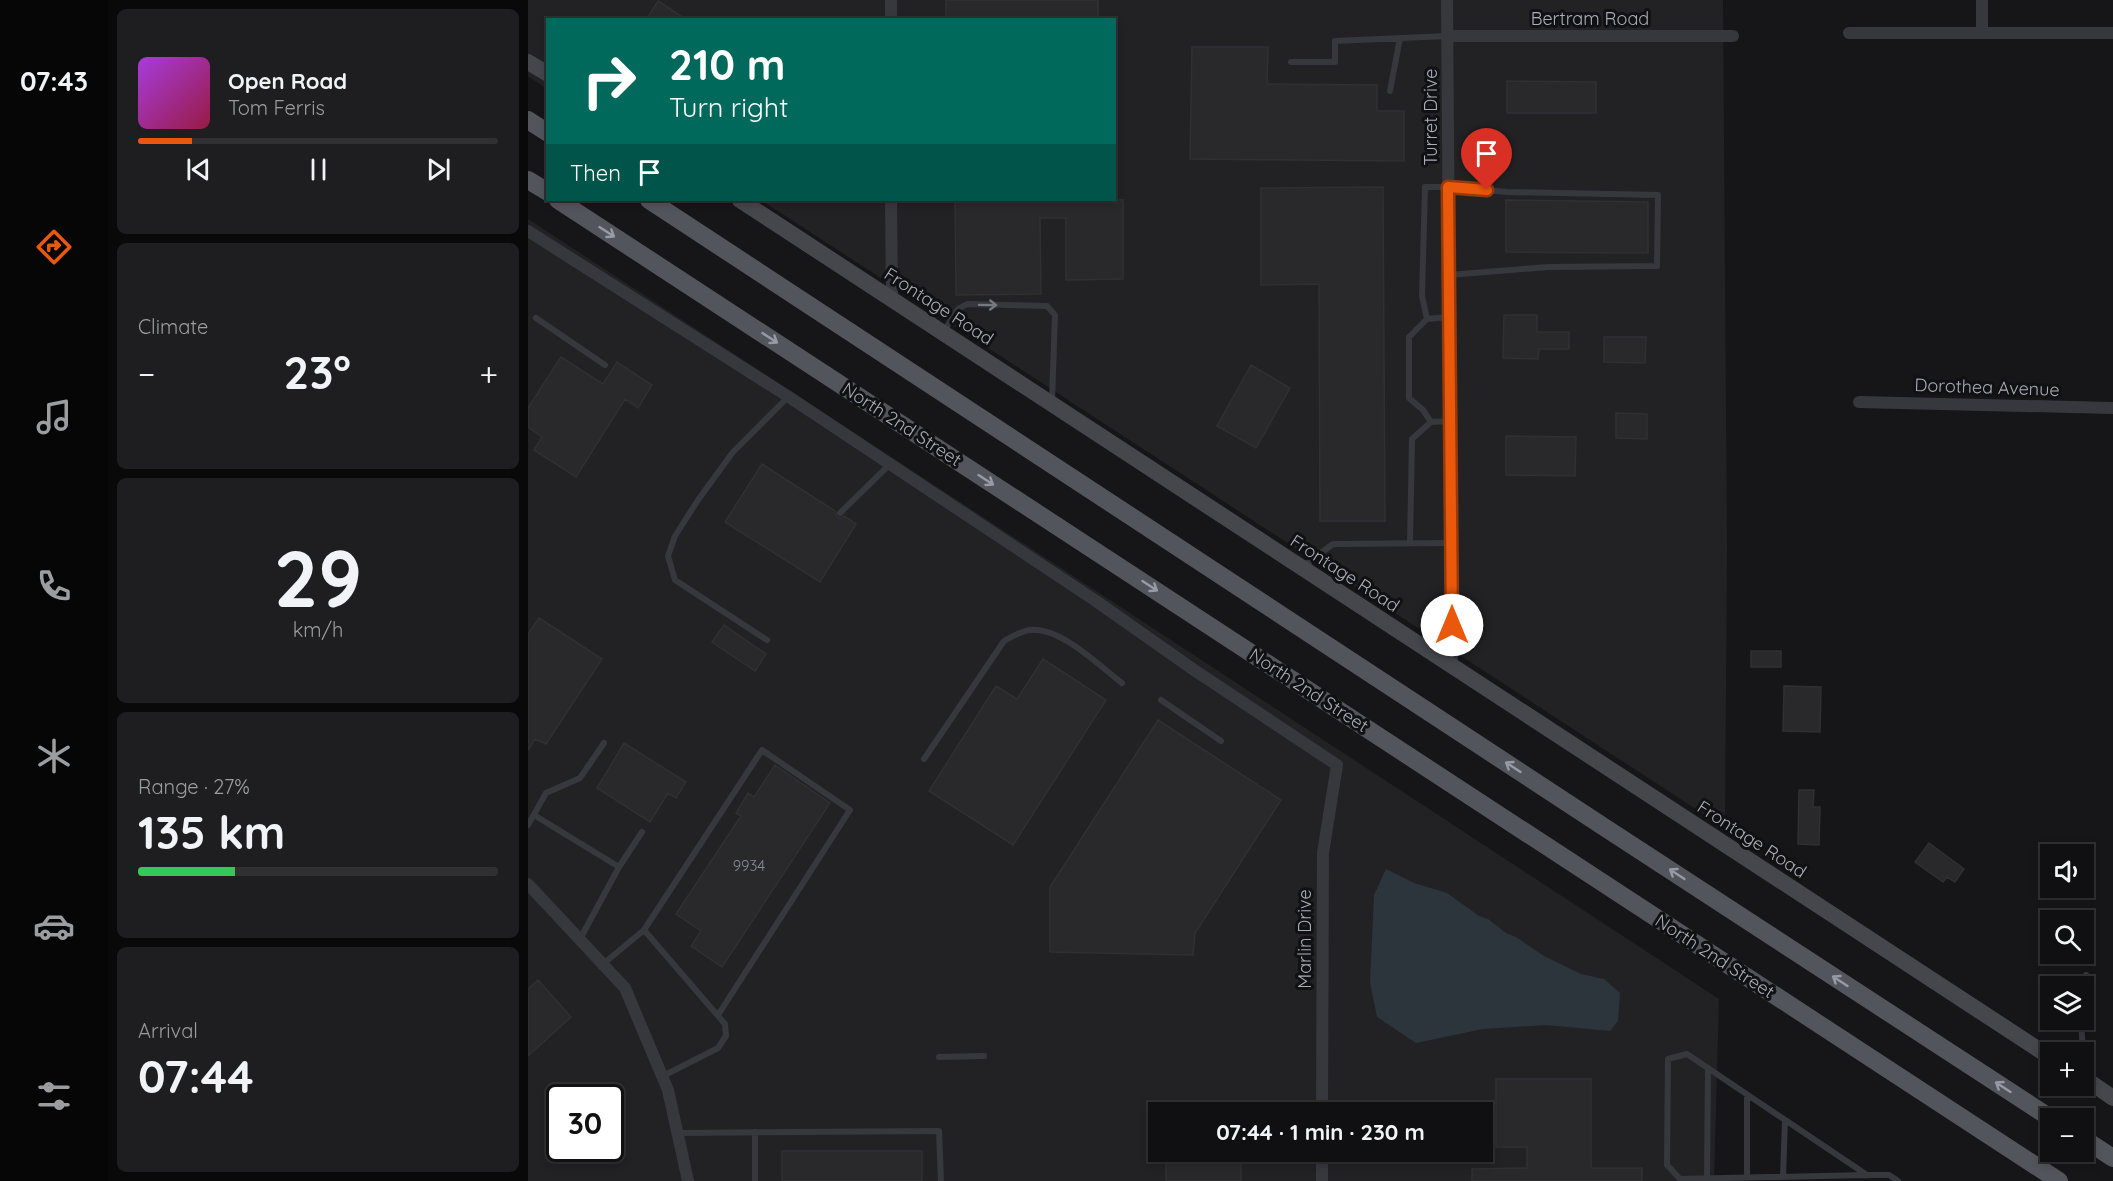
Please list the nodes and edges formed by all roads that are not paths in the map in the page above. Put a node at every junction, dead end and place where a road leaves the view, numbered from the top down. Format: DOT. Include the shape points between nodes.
graph roads {
  1 [pos="891,0"];
  2 [pos="1447,0"];
  3 [pos="1982,0"];
  4 [pos="891,18"];
  5 [pos="1982,32"];
  6 [pos="1849,33"];
  7 [pos="2113,33"];
  8 [pos="1447,36"];
  9 [pos="1732,36"];
  10 [pos="1400,38"];
  11 [pos="528,62"];
  12 [pos="1291,62"];
  13 [pos="546,74"];
  14 [pos="1389,91"];
  15 [pos="528,120"];
  16 [pos="546,132"];
  17 [pos="528,180"];
  18 [pos="1448,187"];
  19 [pos="546,191"];
  20 [pos="560,201"];
  21 [pos="651,201"];
  22 [pos="742,201"];
  23 [pos="891,201"];
  24 [pos="528,231"];
  25 [pos="1449,275"];
  26 [pos="892,298"];
  27 [pos="1449,317"];
  28 [pos="536,318"];
  29 [pos="1427,319"];
  30 [pos="944,332"];
  31 [pos="605,365"];
  32 [pos="789,397"];
  33 [pos="1859,402"];
  34 [pos="1052,403"];
  35 [pos="2113,408"];
  36 [pos="1450,421"];
  37 [pos="1431,422"];
  38 [pos="889,465"];
  39 [pos="840,513"];
  40 [pos="1410,543"];
  41 [pos="1451,543"];
  42 [pos="1302,568"];
  43 [pos="767,640"];
  44 [pos="1452,667"];
  45 [pos="1122,683"];
  46 [pos="1161,700"];
  47 [pos="1221,741"];
  48 [pos="604,743"];
  49 [pos="924,759"];
  50 [pos="534,815"];
  51 [pos="528,825"];
  52 [pos="642,832"];
  53 [pos="619,867"];
  54 [pos="529,888"];
  55 [pos="644,930"];
  56 [pos="580,939"];
  57 [pos="603,964"];
  58 [pos="718,1015"];
  59 [pos="2040,1050"];
  60 [pos="984,1056"];
  61 [pos="939,1057"];
  62 [pos="1708,1068"];
  63 [pos="662,1076"];
  64 [pos="2094,1085"];
  65 [pos="1747,1095"];
  66 [pos="2113,1098"];
  67 [pos="1322,1102"];
  68 [pos="2040,1111"];
  69 [pos="1785,1120"];
  70 [pos="755,1132"];
  71 [pos="677,1133"];
  72 [pos="2094,1146"];
  73 [pos="2113,1158"];
  74 [pos="1322,1162"];
  75 [pos="1867,1174"];
  76 [pos="1783,1177"];
  77 [pos="1707,1178"];
  78 [pos="1747,1178"];
  79 [pos="688,1181"];
  80 [pos="755,1181"];
  81 [pos="941,1181"];
  82 [pos="1322,1181"];
  83 [pos="1898,1181"];
  84 [pos="2059,1181"];
  1 -- 4 [label="street"];
  2 -- 8 [label="street, Turret Drive"];
  3 -- 5 [label="street"];
  5 -- 6 [label="street"];
  5 -- 7 [label="street"];
  8 -- 9 [label="street, Bertram Road"];
  8 -- 10 [label="lane"];
  8 -- 18 [label="street, Turret Drive"];
  10 -- 12 [label="lane" via="1335,41 1335,62"];
  10 -- 14 [label="lane"];
  11 -- 13 [label="street"];
  15 -- 16 [label="main road"];
  17 -- 19 [label="main road"];
  18 -- 25 [label="street, Turret Drive"];
  18 -- 25 [label="lane" via="1658,195 1658,266 1548,267"];
  18 -- 29 [label="lane" via="1425,187 1422,296"];
  20 -- 84 [label="main road, North 2nd Street, one-way"];
  68 -- 21 [label="main road, one-way"];
  22 -- 26 [label="street, Frontage Road"];
  23 -- 26 [label="street"];
  24 -- 32 [label="street"];
  25 -- 27 [label="street, Turret Drive"];
  26 -- 30 [label="street, Frontage Road"];
  27 -- 29 [label="lane"];
  27 -- 36 [label="street, Turret Drive"];
  28 -- 31 [label="lane"];
  29 -- 37 [label="lane" via="1409,338 1409,398"];
  30 -- 34 [label="street, Frontage Road"];
  30 -- 34 [label="lane, one-way" via="958,309 967,304 1047,306 1055,315"];
  32 -- 38 [label="street"];
  32 -- 43 [label="lane" via="733,452 675,536 668,556 675,580"];
  33 -- 35 [label="street, Dorothea Avenue"];
  34 -- 42 [label="street, Frontage Road"];
  36 -- 37 [label="lane"];
  36 -- 41 [label="street, Turret Drive"];
  37 -- 40 [label="lane" via="1412,439"];
  38 -- 39 [label="lane"];
  38 -- 67 [label="street, Marlin Drive" via="1337,765 1323,853"];
  40 -- 41 [label="lane"];
  40 -- 42 [label="lane" via="1333,543"];
  41 -- 44 [label="street, Turret Drive"];
  42 -- 44 [label="street, Frontage Road"];
  44 -- 59 [label="street, Frontage Road"];
  45 -- 49 [label="lane" via="1062,638 1029,630 1015,635 1004,641"];
  46 -- 47 [label="lane"];
  48 -- 50 [label="lane" via="580,778 546,793"];
  50 -- 51 [label="lane"];
  50 -- 53 [label="lane"];
  52 -- 53 [label="lane"];
  53 -- 56 [label="lane"];
  54 -- 56 [label="street"];
  55 -- 57 [label="lane"];
  55 -- 58 [label="lane"];
  55 -- 58 [label="lane" via="762,750 850,810"];
  56 -- 57 [label="street"];
  57 -- 63 [label="street" via="625,988"];
  58 -- 63 [label="lane" via="726,1024 726,1036 718,1048"];
  60 -- 61 [label="lane"];
  62 -- 65 [label="lane"];
  62 -- 77 [label="lane"];
  62 -- 77 [label="lane" via="1687,1054 1668,1059 1667,1165 1680,1179"];
  63 -- 71 [label="street"];
  64 -- 66 [label="street"];
  65 -- 69 [label="lane"];
  65 -- 78 [label="lane"];
  69 -- 75 [label="lane"];
  69 -- 76 [label="lane"];
  70 -- 71 [label="lane"];
  70 -- 80 [label="lane"];
  70 -- 81 [label="lane" via="939,1131"];
  71 -- 79 [label="street"];
  72 -- 73 [label="main road"];
  74 -- 82 [label="street"];
  75 -- 76 [label="lane"];
  75 -- 83 [label="lane" via="1888,1175"];
  76 -- 78 [label="lane"];
  77 -- 78 [label="lane"];
}
